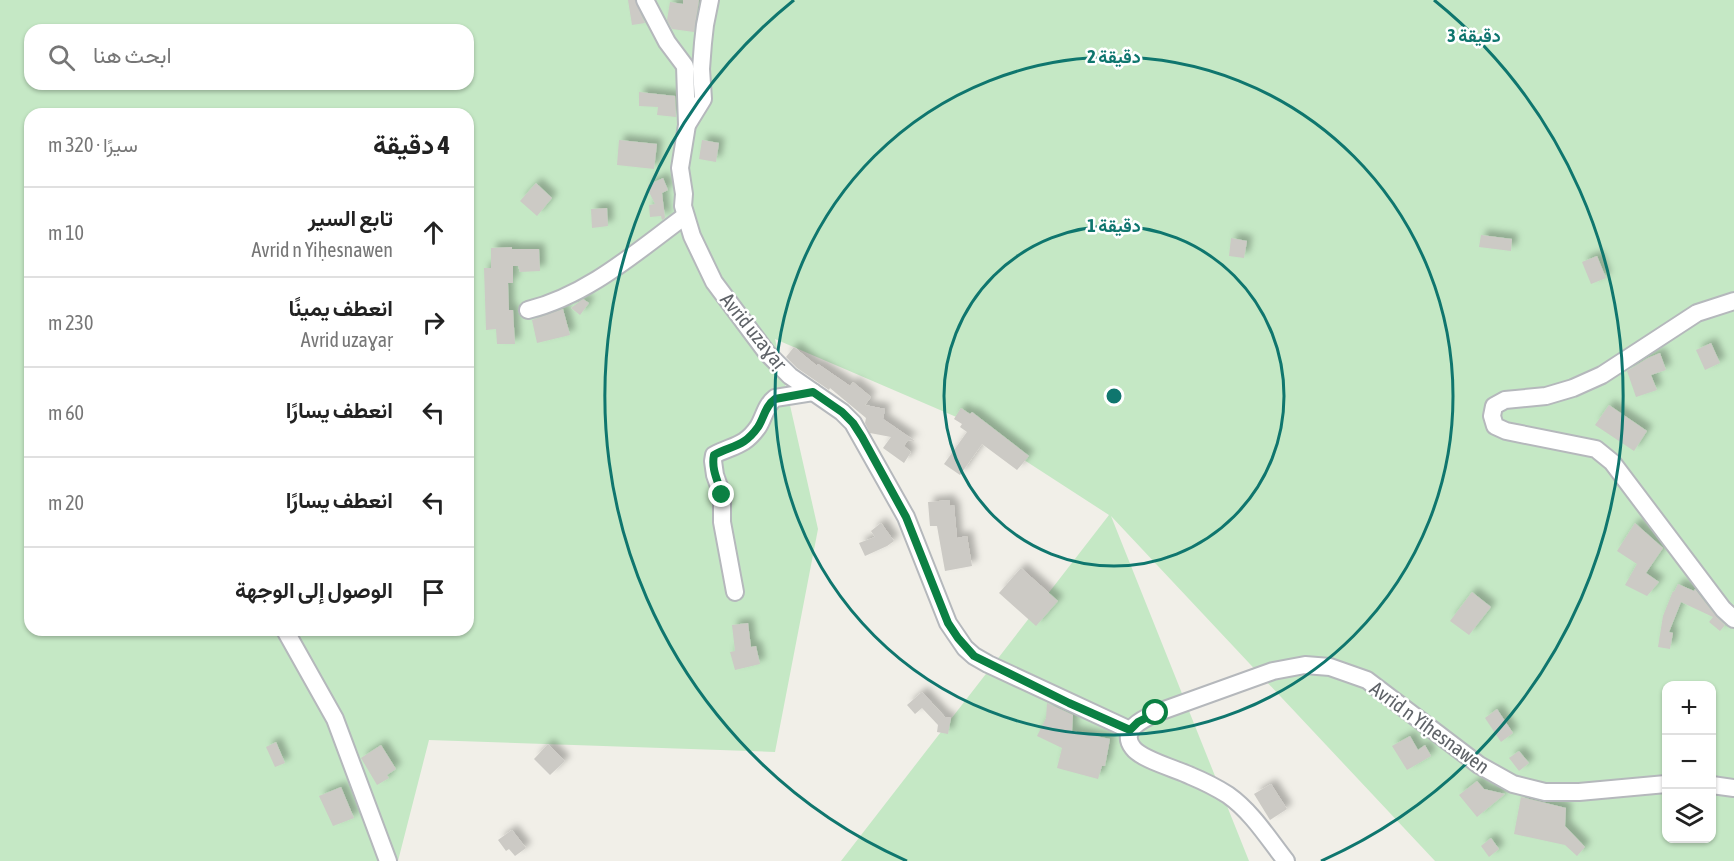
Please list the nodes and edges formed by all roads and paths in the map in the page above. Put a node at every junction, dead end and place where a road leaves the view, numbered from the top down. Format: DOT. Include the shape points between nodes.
graph roads {
  1 [pos="645,0"];
  2 [pos="711,0"];
  3 [pos="687,125"];
  4 [pos="685,216"];
  5 [pos="1734,301"];
  6 [pos="528,310"];
  7 [pos="813,392"];
  8 [pos="735,592"];
  9 [pos="1734,619"];
  10 [pos="288,636"];
  11 [pos="1130,730"];
  12 [pos="1662,784"];
  13 [pos="1716,785"];
  14 [pos="1734,788"];
  15 [pos="388,861"];
  16 [pos="1286,861"];
  1 -- 3 [label="street" via="685,66"];
  2 -- 3 [label="street, Avrid uzaɣaṛ" via="703,43 703,99"];
  3 -- 4 [label="street, Avrid uzaɣaṛ" via="680,168"];
  4 -- 6 [label="street" via="573,295"];
  4 -- 7 [label="street, Avrid uzaɣaṛ" via="714,282 767,352 790,376"];
  5 -- 9 [label="street" via="1697,313 1602,375 1546,396 1505,400 1494,406 1492,416 1495,426 1506,431 1596,449 1612,462"];
  7 -- 8 [label="street" via="775,399 745,441 714,455"];
  7 -- 11 [label="street, Avrid uzaɣaṛ" via="842,412 862,437 906,517 948,623 965,648 988,664"];
  10 -- 15 [label="street" via="335,719"];
  11 -- 12 [label="street, Avrid n Yiḥesnawen" via="1156,713 1274,671 1290,666 1330,667 1367,680 1479,765 1513,784 1545,792"];
  11 -- 16 [label="street" via="1132,747 1140,754 1228,795 1252,816"];
  13 -- 14 [label="street"];
}
